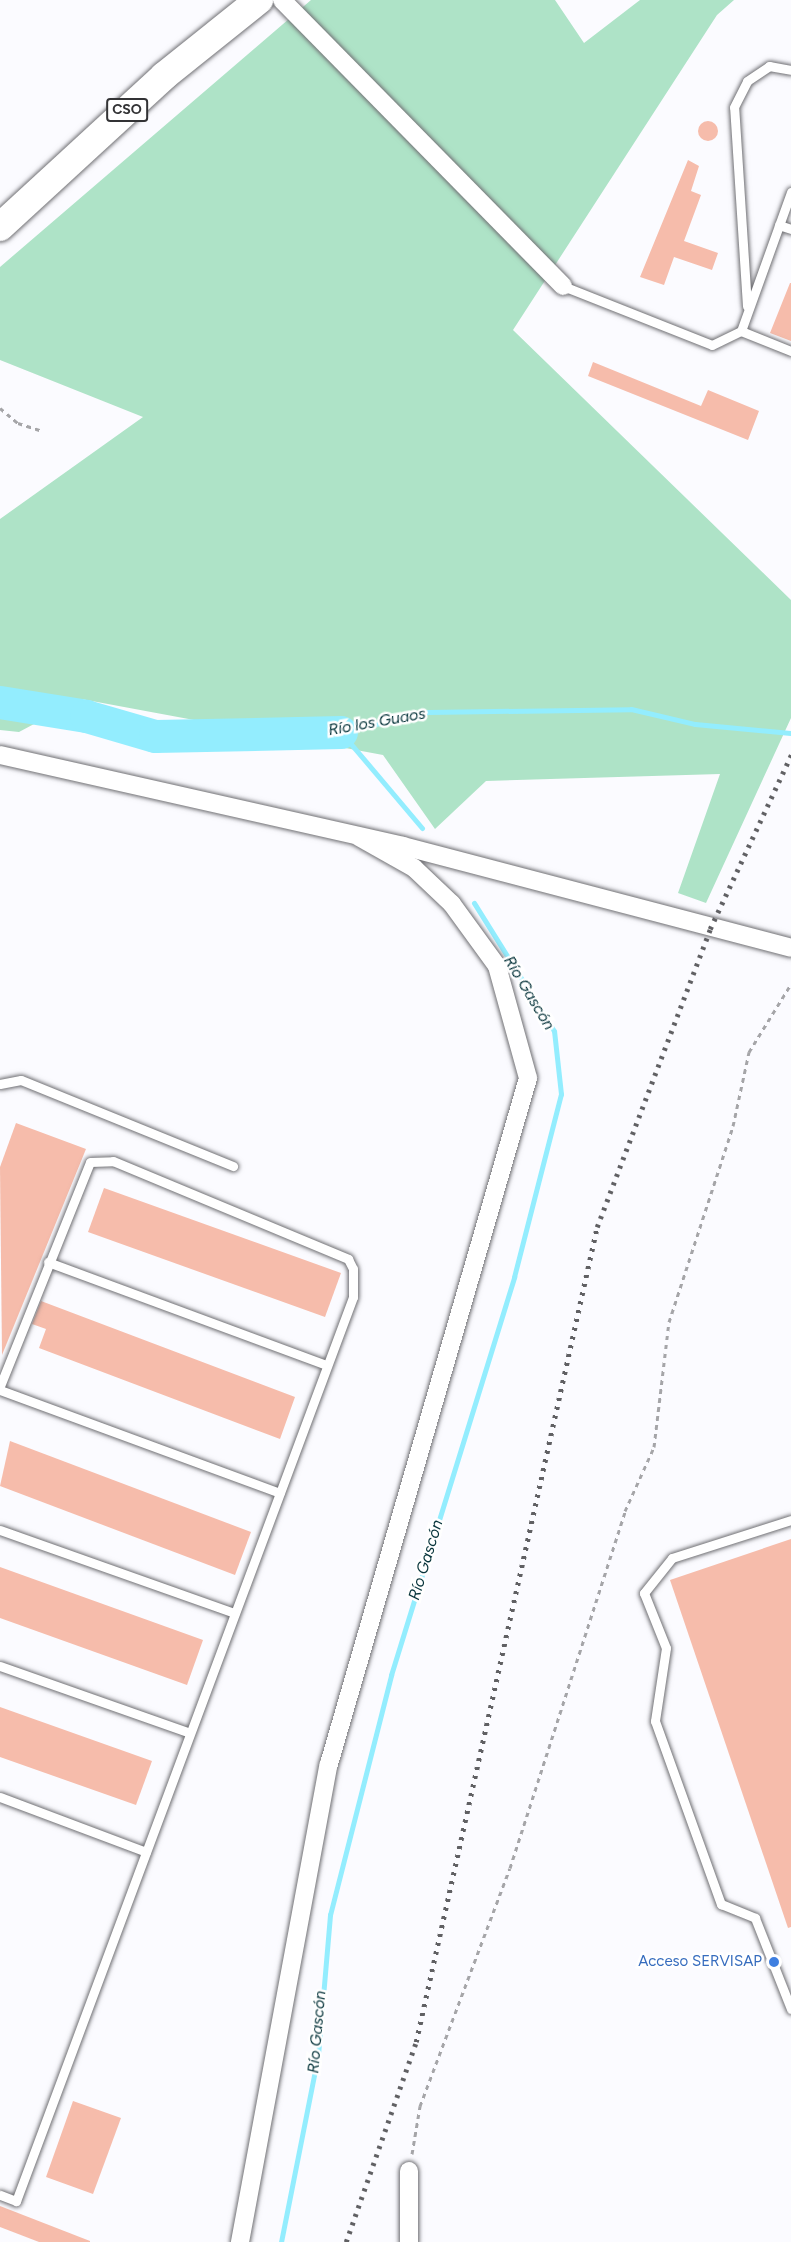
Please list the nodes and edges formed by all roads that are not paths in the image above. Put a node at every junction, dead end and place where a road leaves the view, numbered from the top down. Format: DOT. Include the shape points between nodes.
graph roads {
  1 [pos="259,0"];
  2 [pos="282,0"];
  3 [pos="791,70"];
  4 [pos="791,192"];
  5 [pos="779,225"];
  6 [pos="0,227"];
  7 [pos="791,229"];
  8 [pos="563,286"];
  9 [pos="747,312"];
  10 [pos="741,331"];
  11 [pos="791,351"];
  12 [pos="0,755"];
  13 [pos="359,837"];
  14 [pos="791,948"];
  15 [pos="0,1084"];
  16 [pos="233,1166"];
  17 [pos="48,1262"];
  18 [pos="327,1365"];
  19 [pos="0,1388"];
  20 [pos="280,1493"];
  21 [pos="791,1520"];
  22 [pos="0,1530"];
  23 [pos="235,1613"];
  24 [pos="0,1666"];
  25 [pos="190,1733"];
  26 [pos="0,1797"];
  27 [pos="146,1852"];
  28 [pos="791,2009"];
  29 [pos="409,2171"];
  30 [pos="0,2195"];
  31 [pos="240,2242"];
  32 [pos="409,2242"];
  1 -- 6 [label="main road, CSO" via="164,76"];
  2 -- 8 [label="street"];
  3 -- 9 [label="lane" via="768,66 747,81 734,107"];
  4 -- 5 [label="lane"];
  5 -- 7 [label="lane"];
  5 -- 9 [label="lane"];
  8 -- 10 [label="lane" via="712,345"];
  9 -- 10 [label="lane"];
  10 -- 11 [label="lane"];
  12 -- 13 [label="street"];
  13 -- 14 [label="street"];
  13 -- 31 [label="street" via="414,868 444,897 497,966 528,1078 329,1764"];
  15 -- 16 [label="lane" via="21,1080"];
  17 -- 18 [label="lane"];
  17 -- 18 [label="lane" via="82,1174 90,1162 113,1161 348,1259 355,1278 353,1297"];
  17 -- 19 [label="lane"];
  18 -- 20 [label="lane"];
  19 -- 20 [label="lane"];
  20 -- 23 [label="lane"];
  21 -- 28 [label="lane" via="672,1558 644,1593 666,1648 655,1721 721,1904 755,1918"];
  22 -- 23 [label="lane"];
  23 -- 25 [label="lane"];
  24 -- 25 [label="lane"];
  25 -- 27 [label="lane"];
  26 -- 27 [label="lane"];
  27 -- 30 [label="lane" via="16,2201"];
  29 -- 32 [label="street"];
}
